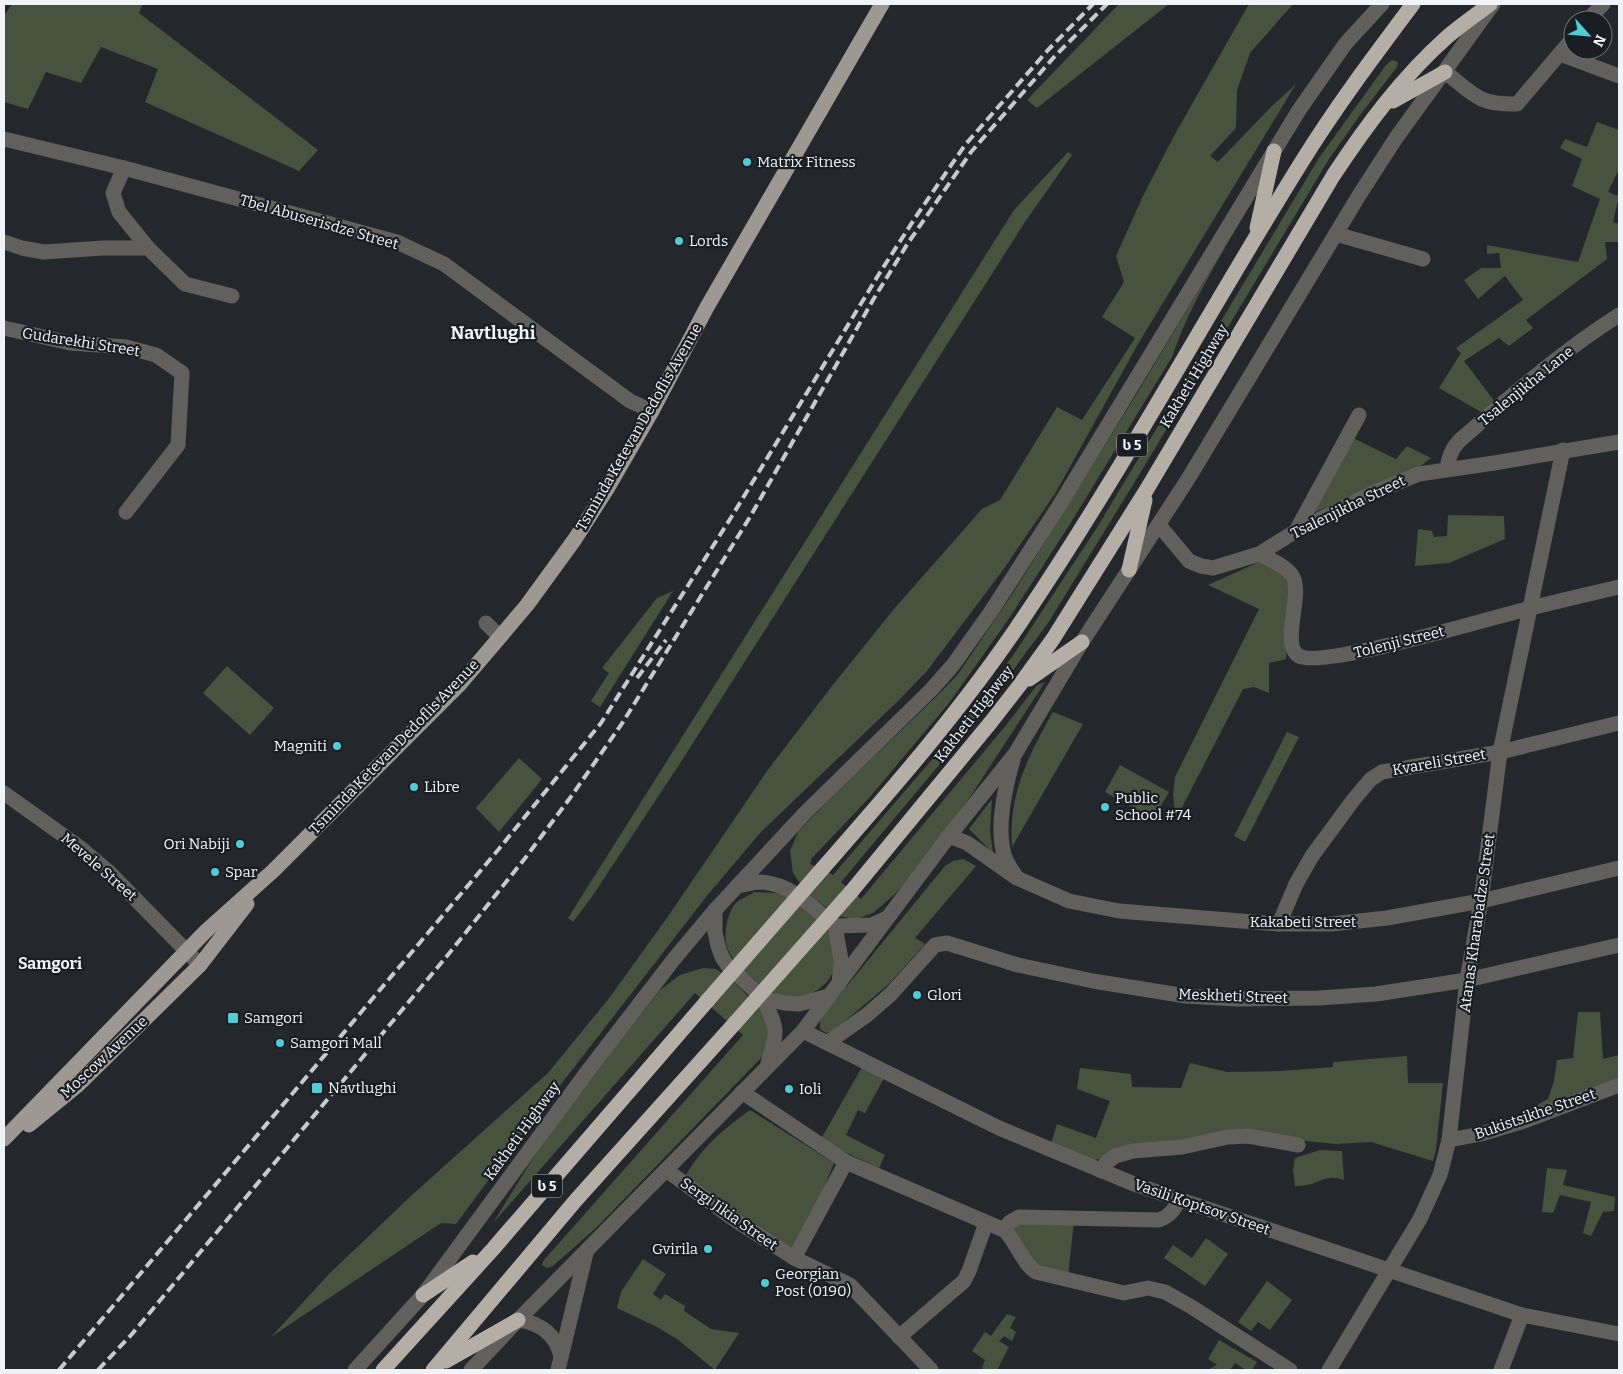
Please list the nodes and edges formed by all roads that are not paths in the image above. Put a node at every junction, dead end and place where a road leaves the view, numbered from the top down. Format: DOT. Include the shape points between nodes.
graph roads {
  1 [pos="882,4"];
  2 [pos="1382,4"];
  3 [pos="1413,4"];
  4 [pos="1491,4"];
  5 [pos="1563,50"];
  6 [pos="1560,54"];
  7 [pos="1445,72"];
  8 [pos="1619,76"];
  9 [pos="1379,110"];
  10 [pos="4,139"];
  11 [pos="1274,151"];
  12 [pos="124,168"];
  13 [pos="1336,234"];
  14 [pos="4,242"];
  15 [pos="1254,242"];
  16 [pos="148,248"];
  17 [pos="1423,259"];
  18 [pos="232,296"];
  19 [pos="1619,315"];
  20 [pos="4,328"];
  21 [pos="652,411"];
  22 [pos="1359,415"];
  23 [pos="1619,442"];
  24 [pos="1563,450"];
  25 [pos="1447,469"];
  26 [pos="1147,489"];
  27 [pos="126,512"];
  28 [pos="1159,525"];
  29 [pos="1296,531"];
  30 [pos="1259,554"];
  31 [pos="1129,570"];
  32 [pos="1619,587"];
  33 [pos="1530,608"];
  34 [pos="486,623"];
  35 [pos="500,637"];
  36 [pos="1082,642"];
  37 [pos="1019,686"];
  38 [pos="1619,723"];
  39 [pos="1500,752"];
  40 [pos="1015,754"];
  41 [pos="4,793"];
  42 [pos="949,836"];
  43 [pos="1619,868"];
  44 [pos="273,871"];
  45 [pos="1017,878"];
  46 [pos="737,886"];
  47 [pos="1481,901"];
  48 [pos="715,910"];
  49 [pos="888,918"];
  50 [pos="1278,924"];
  51 [pos="835,926"];
  52 [pos="1619,944"];
  53 [pos="186,952"];
  54 [pos="200,965"];
  55 [pos="1467,980"];
  56 [pos="839,984"];
  57 [pos="829,996"];
  58 [pos="763,998"];
  59 [pos="802,1031"];
  60 [pos="827,1043"];
  61 [pos="768,1065"];
  62 [pos="1619,1085"];
  63 [pos="742,1092"];
  64 [pos="4,1139"];
  65 [pos="1449,1140"];
  66 [pos="4,1145"];
  67 [pos="1298,1145"];
  68 [pos="846,1162"];
  69 [pos="666,1170"];
  70 [pos="1101,1171"];
  71 [pos="1179,1200"];
  72 [pos="986,1223"];
  73 [pos="1004,1230"];
  74 [pos="493,1249"];
  75 [pos="586,1252"];
  76 [pos="794,1258"];
  77 [pos="1389,1271"];
  78 [pos="423,1295"];
  79 [pos="1522,1316"];
  80 [pos="518,1320"];
  81 [pos="1619,1334"];
  82 [pos="899,1337"];
  83 [pos="560,1363"];
  84 [pos="435,1369"];
  85 [pos="355,1370"];
  86 [pos="383,1370"];
  87 [pos="471,1370"];
  88 [pos="931,1370"];
  89 [pos="1290,1370"];
  90 [pos="1329,1370"];
  91 [pos="1501,1370"];
  1 -- 21 [label="main road, Tsminda Ketevan Dedoflis Avenue" via="707,307"];
  2 -- 11 [label="street, Kakheti Highway" via="1322,75"];
  3 -- 15 [label="highway, Kakheti Highway / ს 5" via="1331,117"];
  4 -- 7 [label="street, Kakheti Highway"];
  4 -- 9 [label="highway, Kakheti Highway / ს 5" via="1447,37 1410,73"];
  5 -- 6 [label="street"];
  6 -- 7 [label="street" via="1517,104 1481,100"];
  6 -- 8 [label="street"];
  7 -- 9 [label="highway"];
  7 -- 13 [label="street, Kakheti Highway" via="1379,164"];
  9 -- 26 [label="highway, Kakheti Highway / ს 5" via="1328,185"];
  10 -- 12 [label="street, Tbel Abuserisdze Street"];
  11 -- 15 [label="highway"];
  11 -- 46 [label="street, Kakheti Highway" via="1059,506 970,642 942,679 806,812"];
  12 -- 16 [label="street" via="113,193 119,212"];
  12 -- 21 [label="street, Tbel Abuserisdze Street" via="398,242 444,264 630,400"];
  13 -- 17 [label="street"];
  13 -- 28 [label="street, Kakheti Highway"];
  14 -- 16 [label="street" via="44,252"];
  15 -- 74 [label="highway, Kakheti Highway / ს 5, bridge" via="1092,512 1022,620 968,695 927,747"];
  16 -- 18 [label="street" via="185,284"];
  19 -- 25 [label="street, Tsalenjikha Lane" via="1591,333 1459,441 1449,457"];
  20 -- 27 [label="street, Gudarekhi Street" via="70,343 126,347 156,355 182,373 178,445"];
  21 -- 35 [label="main road, Tsminda Ketevan Dedoflis Avenue" via="575,539"];
  22 -- 29 [label="street"];
  23 -- 24 [label="street, Tsalenjikha Street"];
  24 -- 25 [label="street, Tsalenjikha Street"];
  24 -- 33 [label="street, Atanas Kharabadze Street"];
  25 -- 29 [label="street, Tsalenjikha Street" via="1420,474 1377,490"];
  26 -- 31 [label="highway"];
  26 -- 37 [label="highway, Kakheti Highway / ს 5" via="1082,594"];
  28 -- 30 [label="street, Tsalenjikha Street" via="1188,561 1201,566 1213,568"];
  28 -- 31 [label="street, Kakheti Highway"];
  29 -- 30 [label="street, Tsalenjikha Street"];
  30 -- 33 [label="street, Tolenji Street" via="1292,576 1296,588 1292,647 1298,656 1304,658 1336,656 1389,645"];
  31 -- 36 [label="street, Kakheti Highway"];
  32 -- 33 [label="street, Tolenji Street"];
  33 -- 39 [label="street, Atanas Kharabadze Street"];
  34 -- 35 [label="street"];
  35 -- 44 [label="main road, Tsminda Ketevan Dedoflis Avenue" via="460,684"];
  36 -- 37 [label="highway"];
  36 -- 40 [label="street, Kakheti Highway"];
  37 -- 84 [label="highway, Kakheti Highway / ს 5, bridge" via="851,892 576,1200"];
  38 -- 39 [label="street, Kvareli Street"];
  39 -- 47 [label="street, Atanas Kharabadze Street"];
  39 -- 50 [label="street, Kvareli Street" via="1382,772 1371,779 1312,856"];
  40 -- 42 [label="street, Kakheti Highway"];
  40 -- 45 [label="street" via="1006,786 1001,843 1004,857"];
  41 -- 53 [label="street, Mevele Street" via="103,867"];
  42 -- 45 [label="street, Kakabeti Street" via="967,843"];
  42 -- 49 [label="street, Kakheti Highway"];
  43 -- 47 [label="street, Kakabeti Street"];
  44 -- 53 [label="main road, Tsminda Ketevan Dedoflis Avenue"];
  44 -- 54 [label="main road, Tsminda Ketevan Dedoflis Avenue"];
  45 -- 50 [label="street, Kakabeti Street" via="1069,901 1119,911"];
  46 -- 48 [label="street, Kakheti Highway"];
  46 -- 51 [label="street" via="759,882 777,885 804,900"];
  47 -- 50 [label="street, Kakabeti Street" via="1360,922"];
  47 -- 55 [label="street, Atanas Kharabadze Street"];
  48 -- 58 [label="street, Kakheti Highway" via="715,932 722,957"];
  48 -- 78 [label="street, Kakheti Highway" via="587,1072"];
  49 -- 51 [label="street" via="871,925"];
  49 -- 56 [label="street, Kakheti Highway"];
  51 -- 56 [label="street" via="841,960"];
  52 -- 55 [label="street, Meskheti Street"];
  53 -- 54 [label="street, Mevele Street"];
  53 -- 64 [label="main road, Moscow Avenue"];
  54 -- 66 [label="main road, Moscow Avenue" via="78,1085"];
  55 -- 60 [label="street, Meskheti Street" via="1376,994 1318,998 1211,998 1093,981 1018,965 947,943 935,944 891,994"];
  55 -- 65 [label="street, Atanas Kharabadze Street"];
  56 -- 57 [label="street, Kakheti Highway"];
  57 -- 58 [label="street" via="799,1004"];
  57 -- 59 [label="street, Kakheti Highway"];
  58 -- 61 [label="street, Kakheti Highway" via="776,1032"];
  59 -- 60 [label="street, Vasili Koptsov Street"];
  59 -- 61 [label="street, Kakheti Highway"];
  60 -- 70 [label="street, Vasili Koptsov Street" via="999,1128"];
  61 -- 63 [label="street, Kakheti Highway"];
  62 -- 65 [label="street, Bukistsikhe Street" via="1527,1120"];
  63 -- 68 [label="street"];
  63 -- 69 [label="street, Kakheti Highway"];
  65 -- 77 [label="street, Atanas Kharabadze Street" via="1440,1175 1420,1219"];
  67 -- 70 [label="street" via="1248,1136 1228,1137 1182,1147 1133,1150 1115,1156"];
  68 -- 72 [label="street"];
  68 -- 76 [label="street"];
  69 -- 75 [label="street, Kakheti Highway"];
  69 -- 76 [label="street, Sergi Jikia Street"];
  70 -- 71 [label="street, Vasili Koptsov Street"];
  71 -- 73 [label="street" via="1173,1212 1159,1220 1019,1217"];
  71 -- 77 [label="street, Vasili Koptsov Street"];
  72 -- 73 [label="street"];
  72 -- 82 [label="street" via="964,1281"];
  73 -- 89 [label="street" via="1012,1237 1030,1269 1036,1272 1124,1293 1148,1288 1165,1292"];
  74 -- 78 [label="highway"];
  74 -- 86 [label="highway, Kakheti Highway / ს 5"];
  75 -- 80 [label="street, Kakheti Highway"];
  75 -- 83 [label="street"];
  76 -- 82 [label="street, Sergi Jikia Street" via="850,1285"];
  77 -- 79 [label="street, Vasili Koptsov Street"];
  77 -- 90 [label="street, Atanas Kharabadze Street"];
  78 -- 85 [label="street, Kakheti Highway"];
  79 -- 81 [label="street, Vasili Koptsov Street"];
  79 -- 91 [label="street"];
  80 -- 83 [label="street" via="531,1322 552,1336 558,1345"];
  80 -- 84 [label="highway"];
  80 -- 87 [label="street, Kakheti Highway"];
  82 -- 88 [label="street, Sergi Jikia Street"];
}
